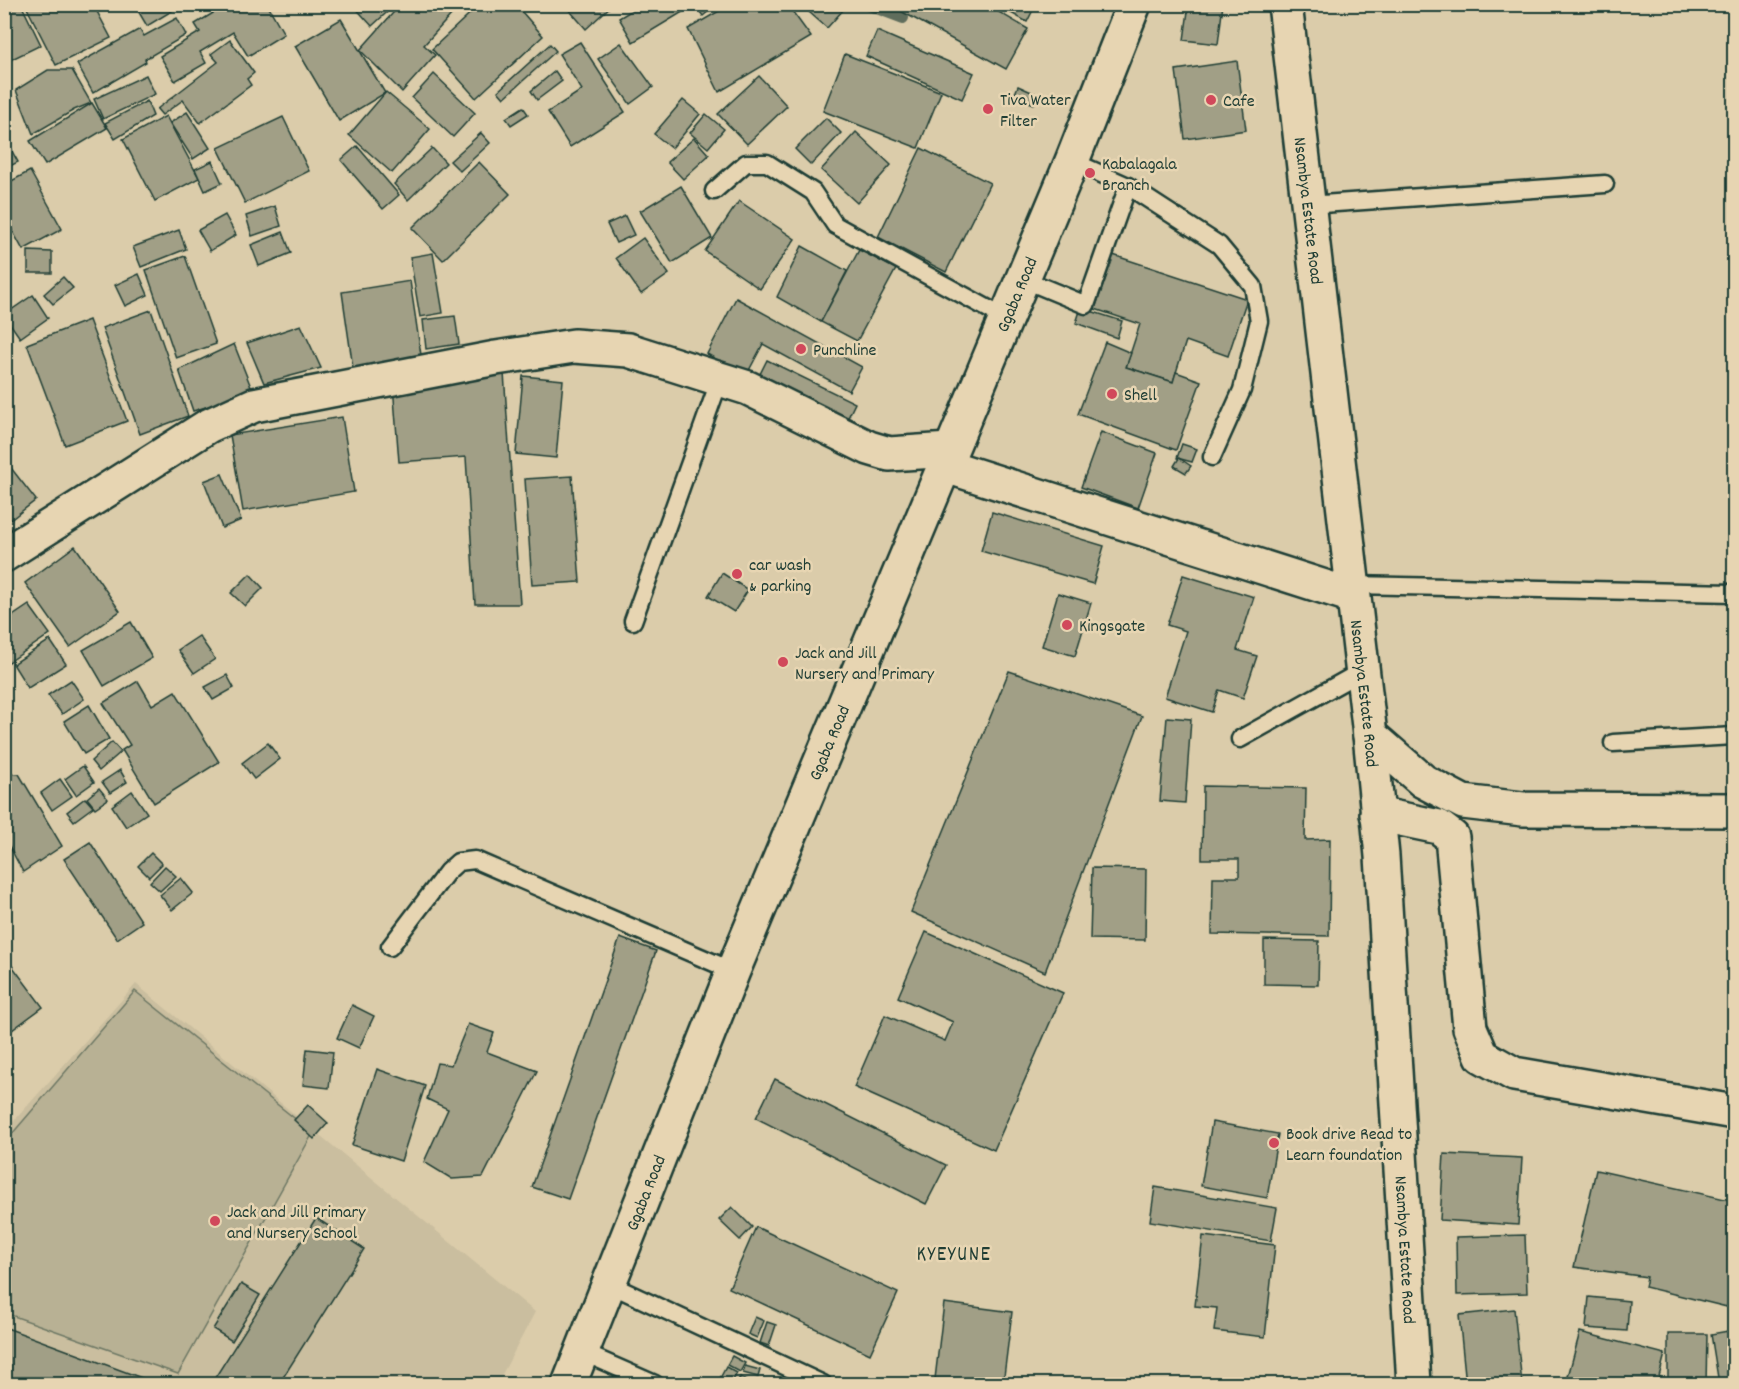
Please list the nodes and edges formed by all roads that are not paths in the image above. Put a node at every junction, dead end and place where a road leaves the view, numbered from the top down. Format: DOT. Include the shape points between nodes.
graph roads {
  1 [pos="1134,4"];
  2 [pos="1285,4"];
  3 [pos="1072,161"];
  4 [pos="1605,184"];
  5 [pos="1128,186"];
  6 [pos="714,191"];
  7 [pos="1308,205"];
  8 [pos="1023,279"];
  9 [pos="1007,319"];
  10 [pos="720,379"];
  11 [pos="1212,457"];
  12 [pos="948,458"];
  13 [pos="4,555"];
  14 [pos="1353,590"];
  15 [pos="1734,593"];
  16 [pos="633,621"];
  17 [pos="1362,671"];
  18 [pos="1370,735"];
  19 [pos="1734,735"];
  20 [pos="1240,740"];
  21 [pos="1613,743"];
  22 [pos="1734,810"];
  23 [pos="1377,814"];
  24 [pos="390,947"];
  25 [pos="733,971"];
  26 [pos="1734,1112"];
  27 [pos="609,1284"];
  28 [pos="582,1352"];
  29 [pos="569,1384"];
  30 [pos="656,1384"];
  31 [pos="823,1384"];
  32 [pos="1414,1384"];
  1 -- 3 [label="street, Ggaba Road"];
  2 -- 7 [label="street, Nsambya Estate Road"];
  3 -- 5 [label="lane"];
  3 -- 8 [label="street, Ggaba Road"];
  4 -- 7 [label="lane"];
  5 -- 8 [label="lane" via="1086,305"];
  5 -- 11 [label="lane" via="1219,245 1253,286 1258,321 1242,390"];
  6 -- 9 [label="lane" via="746,163 767,163 813,192 835,225"];
  7 -- 14 [label="street, Nsambya Estate Road"];
  8 -- 9 [label="street, Ggaba Road"];
  9 -- 12 [label="street, Ggaba Road"];
  10 -- 12 [label="street" via="748,388 869,448 889,454"];
  10 -- 13 [label="street" via="628,350 574,346 254,405 208,426"];
  10 -- 16 [label="lane"];
  12 -- 14 [label="street"];
  12 -- 25 [label="street, Ggaba Road"];
  14 -- 15 [label="lane"];
  14 -- 17 [label="street, Nsambya Estate Road"];
  17 -- 18 [label="street, Nsambya Estate Road"];
  17 -- 20 [label="lane"];
  18 -- 22 [label="street" via="1423,781 1464,802 1523,808"];
  18 -- 23 [label="street, Nsambya Estate Road"];
  19 -- 21 [label="lane"];
  23 -- 26 [label="street" via="1439,827 1452,837 1470,1028 1482,1056 1514,1074"];
  23 -- 32 [label="street, Nsambya Estate Road"];
  24 -- 25 [label="lane" via="447,872 458,862 475,860"];
  25 -- 27 [label="street, Ggaba Road"];
  27 -- 28 [label="street, Ggaba Road"];
  27 -- 31 [label="lane"];
  28 -- 29 [label="street, Ggaba Road"];
  28 -- 30 [label="lane"];
}
